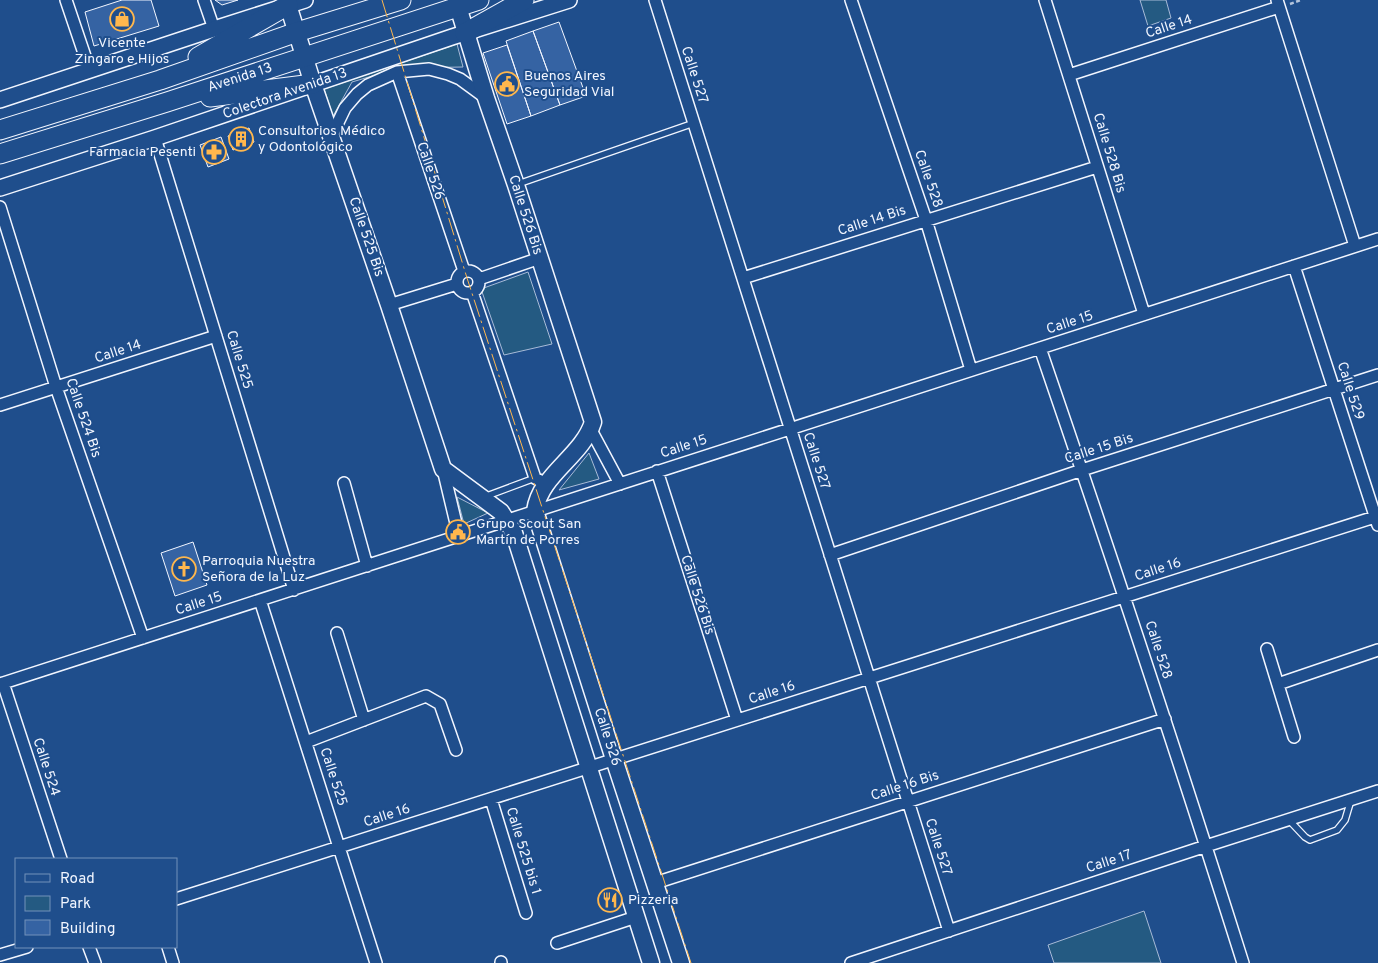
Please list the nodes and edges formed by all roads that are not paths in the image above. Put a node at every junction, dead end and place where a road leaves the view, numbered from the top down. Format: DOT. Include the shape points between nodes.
graph roads {
  1 [pos="66,0"];
  2 [pos="204,0"];
  3 [pos="401,0"];
  4 [pos="479,0"];
  5 [pos="524,0"];
  6 [pos="569,0"];
  7 [pos="655,0"];
  8 [pos="851,0"];
  9 [pos="1045,0"];
  10 [pos="296,2"];
  11 [pos="457,3"];
  12 [pos="1278,4"];
  13 [pos="214,29"];
  14 [pos="297,32"];
  15 [pos="465,33"];
  16 [pos="304,57"];
  17 [pos="90,71"];
  18 [pos="397,72"];
  19 [pos="1069,75"];
  20 [pos="160,80"];
  21 [pos="313,84"];
  22 [pos="486,98"];
  23 [pos="0,100"];
  24 [pos="167,102"];
  25 [pos="694,123"];
  26 [pos="0,130"];
  27 [pos="331,137"];
  28 [pos="155,138"];
  29 [pos="0,154"];
  30 [pos="1097,166"];
  31 [pos="516,185"];
  32 [pos="0,188"];
  33 [pos="0,207"];
  34 [pos="926,220"];
  35 [pos="1378,239"];
  36 [pos="1355,246"];
  37 [pos="540,258"];
  38 [pos="1294,266"];
  39 [pos="464,271"];
  40 [pos="479,278"];
  41 [pos="742,278"];
  42 [pos="458,284"];
  43 [pos="472,292"];
  44 [pos="389,305"];
  45 [pos="1144,314"];
  46 [pos="216,336"];
  47 [pos="1040,348"];
  48 [pos="971,370"];
  49 [pos="1378,375"];
  50 [pos="56,387"];
  51 [pos="1334,390"];
  52 [pos="0,405"];
  53 [pos="790,429"];
  54 [pos="591,430"];
  55 [pos="443,469"];
  56 [pos="1082,470"];
  57 [pos="657,471"];
  58 [pos="540,481"];
  59 [pos="344,483"];
  60 [pos="620,484"];
  61 [pos="482,497"];
  62 [pos="536,511"];
  63 [pos="1377,519"];
  64 [pos="506,520"];
  65 [pos="459,536"];
  66 [pos="830,554"];
  67 [pos="367,566"];
  68 [pos="294,590"];
  69 [pos="1125,596"];
  70 [pos="260,600"];
  71 [pos="337,633"];
  72 [pos="143,638"];
  73 [pos="1267,649"];
  74 [pos="1378,650"];
  75 [pos="869,678"];
  76 [pos="2,684"];
  77 [pos="1278,684"];
  78 [pos="1165,719"];
  79 [pos="364,720"];
  80 [pos="737,720"];
  81 [pos="1294,737"];
  82 [pos="306,742"];
  83 [pos="456,750"];
  84 [pos="614,760"];
  85 [pos="588,768"];
  86 [pos="1378,791"];
  87 [pos="491,799"];
  88 [pos="1350,800"];
  89 [pos="908,801"];
  90 [pos="1289,820"];
  91 [pos="1206,846"];
  92 [pos="340,847"];
  93 [pos="61,858"];
  94 [pos="654,883"];
  95 [pos="178,898"];
  96 [pos="526,913"];
  97 [pos="636,917"];
  98 [pos="949,931"];
  99 [pos="557,943"];
  100 [pos="24,948"];
  101 [pos="89,948"];
  102 [pos="168,948"];
  103 [pos="0,956"];
  104 [pos="94,963"];
  105 [pos="173,963"];
  106 [pos="376,963"];
  107 [pos="651,963"];
  108 [pos="681,963"];
  109 [pos="851,963"];
  110 [pos="1243,963"];
  1 -- 17 [label="street"];
  2 -- 13 [label="street"];
  3 -- 14 [label="main road, Avenida 13"];
  4 -- 11 [label="main road, Avenida 13"];
  5 -- 15 [label="main road"];
  6 -- 15 [label="street, Colectora Avenida 13"];
  7 -- 25 [label="street, Calle 527"];
  8 -- 34 [label="street, Calle 528"];
  9 -- 19 [label="street, Calle 528 Bis"];
  10 -- 13 [label="street"];
  10 -- 14 [label="main road, Calle 525 Bis"];
  10 -- 20 [label="main road"];
  11 -- 15 [label="main road, Calle 526 Bis"];
  11 -- 16 [label="main road, Avenida 13"];
  12 -- 19 [label="street, Calle 14"];
  12 -- 36 [label="street"];
  13 -- 17 [label="street"];
  14 -- 16 [label="main road, Calle 525 Bis"];
  14 -- 20 [label="main road, Avenida 13"];
  15 -- 21 [label="street, Colectora Avenida 13"];
  15 -- 22 [label="main road, Calle 526 Bis"];
  16 -- 21 [label="main road, Calle 525 Bis"];
  16 -- 24 [label="main road, Avenida 13"];
  17 -- 23 [label="street"];
  18 -- 22 [label="street" via="429,69 448,74"];
  18 -- 27 [label="street" via="368,85 357,94 345,108"];
  18 -- 39 [label="street, Calle 526"];
  19 -- 30 [label="street, Calle 528 Bis"];
  20 -- 26 [label="main road, Avenida 13"];
  21 -- 24 [label="main road"];
  21 -- 27 [label="main road, Calle 525 Bis"];
  21 -- 28 [label="street, Colectora Avenida 13"];
  22 -- 31 [label="main road, Calle 526 Bis"];
  24 -- 29 [label="main road, Avenida 13"];
  25 -- 31 [label="lane"];
  25 -- 41 [label="street, Calle 527"];
  27 -- 44 [label="main road, Calle 525 Bis"];
  28 -- 32 [label="street, Colectora Avenida 13"];
  28 -- 46 [label="street, Calle 525"];
  30 -- 34 [label="street, Calle 14 Bis"];
  30 -- 45 [label="street, Calle 528 Bis"];
  31 -- 37 [label="main road, Calle 526 Bis"];
  33 -- 50 [label="street, Calle 524 Bis"];
  34 -- 41 [label="street, Calle 14 Bis"];
  34 -- 48 [label="street, Calle 528"];
  35 -- 36 [label="street, Calle 15"];
  36 -- 38 [label="street, Calle 15"];
  37 -- 40 [label="street"];
  37 -- 54 [label="main road, Calle 526 Bis" via="592,415"];
  38 -- 45 [label="street, Calle 15"];
  38 -- 51 [label="street, Calle 529"];
  39 -- 40 [label="street" via="475,273"];
  39 -- 42 [label="street" via="458,278"];
  40 -- 43 [label="street" via="479,285"];
  41 -- 53 [label="street, Calle 527"];
  42 -- 43 [label="street" via="461,290"];
  42 -- 44 [label="street"];
  43 -- 58 [label="street"];
  44 -- 55 [label="main road, Calle 525 Bis"];
  45 -- 47 [label="street, Calle 15"];
  46 -- 50 [label="street, Calle 14"];
  46 -- 68 [label="street, Calle 525"];
  47 -- 48 [label="street, Calle 15"];
  47 -- 56 [label="street, Calle 528"];
  48 -- 53 [label="street, Calle 15"];
  49 -- 51 [label="street, Calle 15 Bis"];
  50 -- 52 [label="street, Calle 14"];
  50 -- 72 [label="street, Calle 524 Bis"];
  51 -- 56 [label="street, Calle 15 Bis"];
  51 -- 63 [label="street, Calle 529"];
  53 -- 57 [label="street, Calle 15"];
  53 -- 66 [label="street, Calle 527"];
  54 -- 58 [label="main road" via="581,446"];
  54 -- 60 [label="street, Calle 526 Bis"];
  55 -- 61 [label="main road"];
  55 -- 65 [label="street, Calle 525 Bis"];
  56 -- 66 [label="street, Calle 15 Bis"];
  56 -- 69 [label="street, Calle 528"];
  57 -- 60 [label="street, Calle 15"];
  57 -- 80 [label="street, Calle 526 Bis"];
  58 -- 61 [label="lane"];
  58 -- 62 [label="main road"];
  59 -- 67 [label="street"];
  60 -- 62 [label="street, Calle 15"];
  61 -- 64 [label="main road"];
  62 -- 64 [label="street, Calle 15"];
  62 -- 84 [label="main road, Calle 526"];
  63 -- 69 [label="street, Calle 16"];
  64 -- 65 [label="street, Calle 15"];
  64 -- 85 [label="main road, Calle 526" via="514,532"];
  65 -- 67 [label="street, Calle 15"];
  66 -- 75 [label="street, Calle 527"];
  67 -- 68 [label="street, Calle 15"];
  68 -- 70 [label="street, Calle 15"];
  69 -- 75 [label="street, Calle 16"];
  69 -- 78 [label="street, Calle 528"];
  70 -- 72 [label="street, Calle 15"];
  70 -- 82 [label="street, Calle 525"];
  71 -- 79 [label="street"];
  72 -- 76 [label="street, Calle 15"];
  73 -- 77 [label="street"];
  74 -- 77 [label="street"];
  75 -- 80 [label="street, Calle 16"];
  75 -- 89 [label="street, Calle 527"];
  76 -- 93 [label="street, Calle 524"];
  77 -- 81 [label="street"];
  78 -- 89 [label="street, Calle 16 Bis"];
  78 -- 91 [label="street, Calle 528"];
  79 -- 82 [label="street"];
  79 -- 83 [label="street" via="426,696 440,704"];
  80 -- 84 [label="street, Calle 16"];
  82 -- 92 [label="street, Calle 525"];
  84 -- 85 [label="street, Calle 16"];
  84 -- 94 [label="main road, Calle 526"];
  85 -- 87 [label="street, Calle 16"];
  85 -- 97 [label="main road, Calle 526"];
  86 -- 88 [label="street, Calle 17"];
  87 -- 92 [label="street, Calle 16"];
  87 -- 96 [label="street, Calle 525 bis 1"];
  88 -- 90 [label="street, Calle 17"];
  88 -- 90 [label="lane" via="1345,820 1338,830 1310,840"];
  89 -- 94 [label="street, Calle 16 Bis"];
  89 -- 98 [label="street, Calle 527"];
  90 -- 91 [label="street, Calle 17"];
  91 -- 98 [label="street, Calle 17"];
  91 -- 110 [label="street, Calle 528"];
  92 -- 95 [label="street, Calle 16"];
  92 -- 106 [label="street, Calle 525"];
  94 -- 108 [label="main road, Calle 526"];
  97 -- 99 [label="street"];
  97 -- 107 [label="main road, Calle 526"];
  98 -- 109 [label="street, Calle 17"];
  100 -- 103 [label="street"];
  101 -- 104 [label="street"];
  102 -- 105 [label="street"];
}
